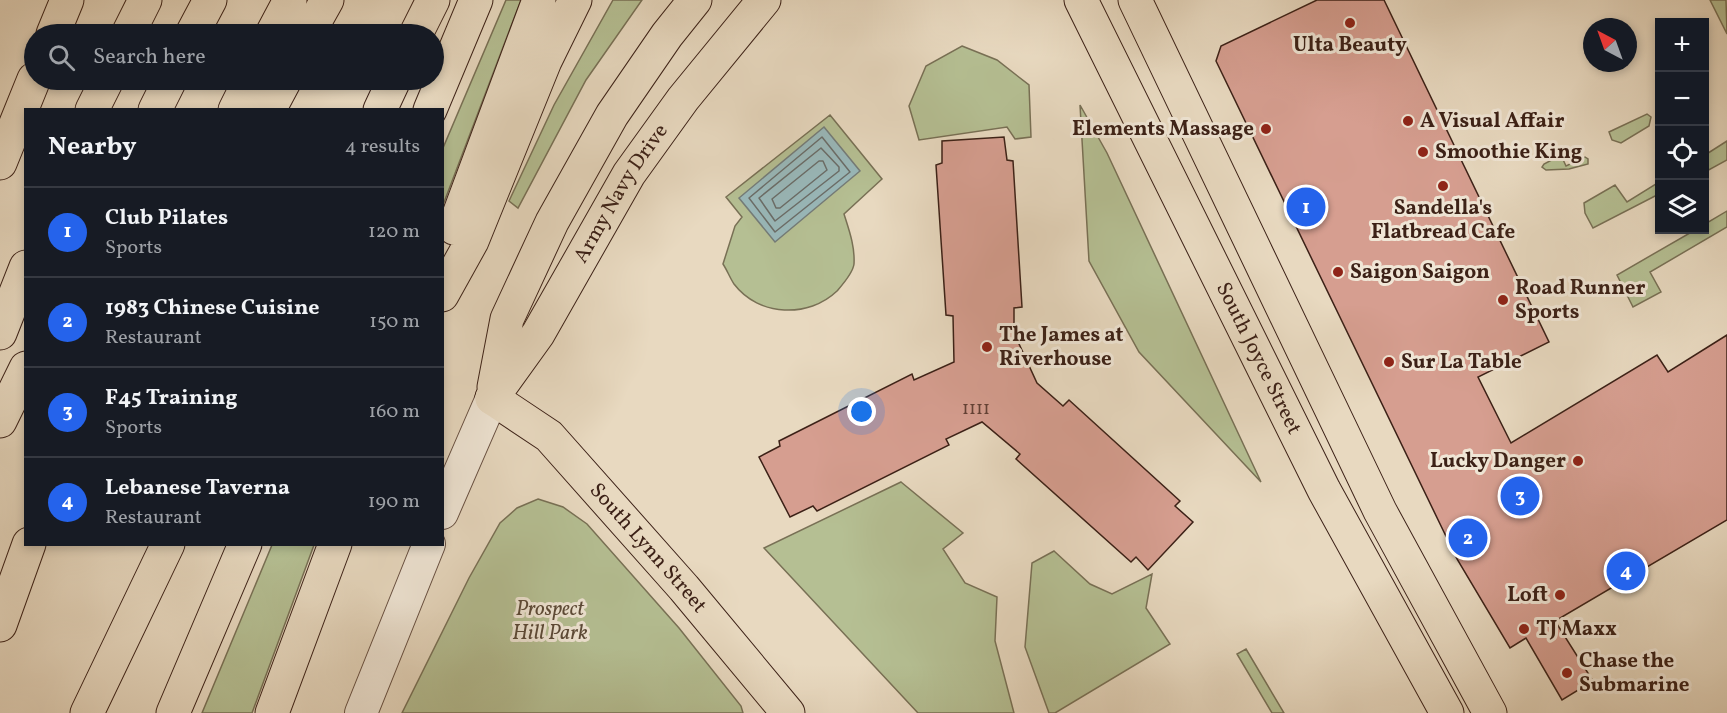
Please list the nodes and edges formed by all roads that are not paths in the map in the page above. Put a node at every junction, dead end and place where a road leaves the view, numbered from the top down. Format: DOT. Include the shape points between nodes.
graph roads {
  1 [pos="67,0"];
  2 [pos="145,0"];
  3 [pos="210,0"];
  4 [pos="290,0"];
  5 [pos="327,0"];
  6 [pos="433,0"];
  7 [pos="476,0"];
  8 [pos="539,0"];
  9 [pos="575,0"];
  10 [pos="695,0"];
  11 [pos="764,0"];
  12 [pos="1082,0"];
  13 [pos="1135,0"];
  14 [pos="57,24"];
  15 [pos="133,24"];
  16 [pos="197,24"];
  17 [pos="277,24"];
  18 [pos="314,24"];
  19 [pos="421,24"];
  20 [pos="444,77"];
  21 [pos="30,90"];
  22 [pos="102,90"];
  23 [pos="165,90"];
  24 [pos="245,90"];
  25 [pos="280,90"];
  26 [pos="389,90"];
  27 [pos="438,90"];
  28 [pos="93,108"];
  29 [pos="156,108"];
  30 [pos="236,108"];
  31 [pos="270,108"];
  32 [pos="381,108"];
  33 [pos="431,108"];
  34 [pos="0,163"];
  35 [pos="444,252"];
  36 [pos="24,272"];
  37 [pos="444,291"];
  38 [pos="0,333"];
  39 [pos="24,372"];
  40 [pos="492,398"];
  41 [pos="0,421"];
  42 [pos="444,508"];
  43 [pos="28,546"];
  44 [pos="167,546"];
  45 [pos="243,546"];
  46 [pos="334,546"];
  47 [pos="428,546"];
  48 [pos="0,625"];
  49 [pos="276,706"];
  50 [pos="87,713"];
  51 [pos="173,713"];
  52 [pos="361,713"];
  53 [pos="788,713"];
  54 [pos="1448,713"];
  55 [pos="1490,713"];
  1 -- 14 [label="main road"];
  2 -- 15 [label="main road"];
  3 -- 16 [label="main road"];
  4 -- 17 [label="main road"];
  5 -- 18 [label="main road"];
  6 -- 19 [label="main road"];
  7 -- 20 [label="main road"];
  8 -- 35 [label="main road"];
  9 -- 37 [label="main road" via="545,62 472,242"];
  10 -- 40 [label="main road, Army Navy Drive" via="617,107 552,222 507,319"];
  11 -- 40 [label="main road, Army Navy Drive" via="628,174 538,334"];
  12 -- 54 [label="main road, South Joyce Street" via="1324,490"];
  13 -- 55 [label="main road, South Joyce Street" via="1380,512"];
  21 -- 34 [label="main road"];
  22 -- 28 [label="main road"];
  23 -- 29 [label="main road"];
  24 -- 30 [label="main road"];
  25 -- 31 [label="main road"];
  26 -- 32 [label="main road"];
  27 -- 33 [label="main road"];
  36 -- 38 [label="main road"];
  39 -- 41 [label="main road"];
  40 -- 42 [label="street, Army Navy Drive"];
  40 -- 53 [label="main road, South Lynn Street" via="549,436 692,597"];
  43 -- 48 [label="main road"];
  44 -- 50 [label="main road"];
  45 -- 51 [label="main road"];
  46 -- 49 [label="main road"];
  47 -- 52 [label="street"];
}
